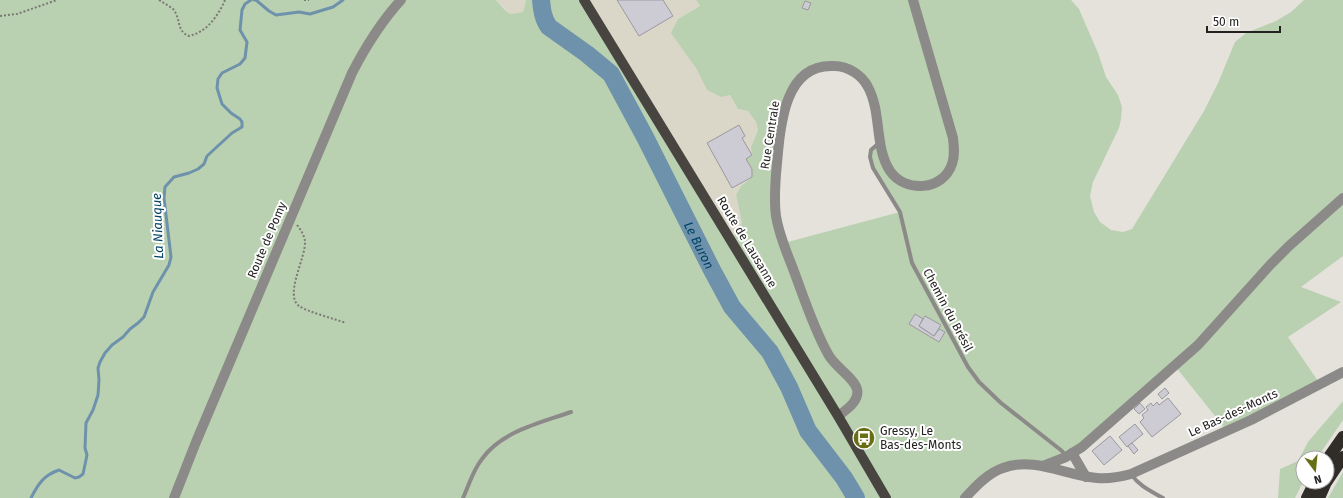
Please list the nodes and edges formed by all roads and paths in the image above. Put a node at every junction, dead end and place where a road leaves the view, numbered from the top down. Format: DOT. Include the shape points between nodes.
graph roads {
  1 [pos="57,0"];
  2 [pos="159,0"];
  3 [pos="225,0"];
  4 [pos="304,0"];
  5 [pos="309,0"];
  6 [pos="401,0"];
  7 [pos="584,0"];
  8 [pos="913,0"];
  9 [pos="0,16"];
  10 [pos="880,142"];
  11 [pos="1343,198"];
  12 [pos="290,218"];
  13 [pos="346,323"];
  14 [pos="1343,372"];
  15 [pos="571,412"];
  16 [pos="838,416"];
  17 [pos="1343,437"];
  18 [pos="1334,450"];
  19 [pos="1069,455"];
  20 [pos="1343,457"];
  21 [pos="1043,466"];
  22 [pos="1335,469"];
  23 [pos="1131,474"];
  24 [pos="1086,477"];
  25 [pos="174,498"];
  26 [pos="463,498"];
  27 [pos="886,498"];
  28 [pos="965,498"];
  29 [pos="1164,498"];
  1 -- 9 [label="path" via="17,14"];
  2 -- 3 [label="path" via="173,10 183,34 189,36 209,25"];
  4 -- 5 [label="path"];
  6 -- 12 [label="street, Route de Pomy" via="365,47"];
  7 -- 16 [label="main road, Route de Lausanne"];
  8 -- 10 [label="street, Rue Centrale" via="953,138 952,164 949,171 934,183 918,187 909,185 901,182 889,170"];
  10 -- 16 [label="street, Rue Centrale" via="871,93 856,73 838,66 821,66 806,73 794,86 786,107 780,137 776,216 783,243 817,333 830,357 856,388 857,394 853,404"];
  10 -- 19 [label="lane, Chemin du Brésil" via="871,150 871,163 900,212 912,263 961,355 990,393 1016,416"];
  11 -- 19 [label="street" via="1270,265 1198,346 1082,447"];
  12 -- 13 [label="path" via="303,233 305,243 293,291 296,304"];
  12 -- 25 [label="street, Route de Pomy"];
  14 -- 23 [label="street, Le Bas-des-Monts" via="1246,422"];
  15 -- 26 [label="lane" via="521,430 496,444 481,459"];
  16 -- 27 [label="main road, Route de Lausanne"];
  17 -- 18 [label="highway"];
  19 -- 21 [label="street"];
  19 -- 24 [label="street"];
  20 -- 22 [label="highway"];
  21 -- 24 [label="street, Le Bas-des-Monts"];
  21 -- 28 [label="street, Le Bas-des-Monts" via="1026,464 1004,468 986,478"];
  23 -- 24 [label="street, Le Bas-des-Monts" via="1111,478"];
  23 -- 29 [label="lane" via="1141,486"];
}
